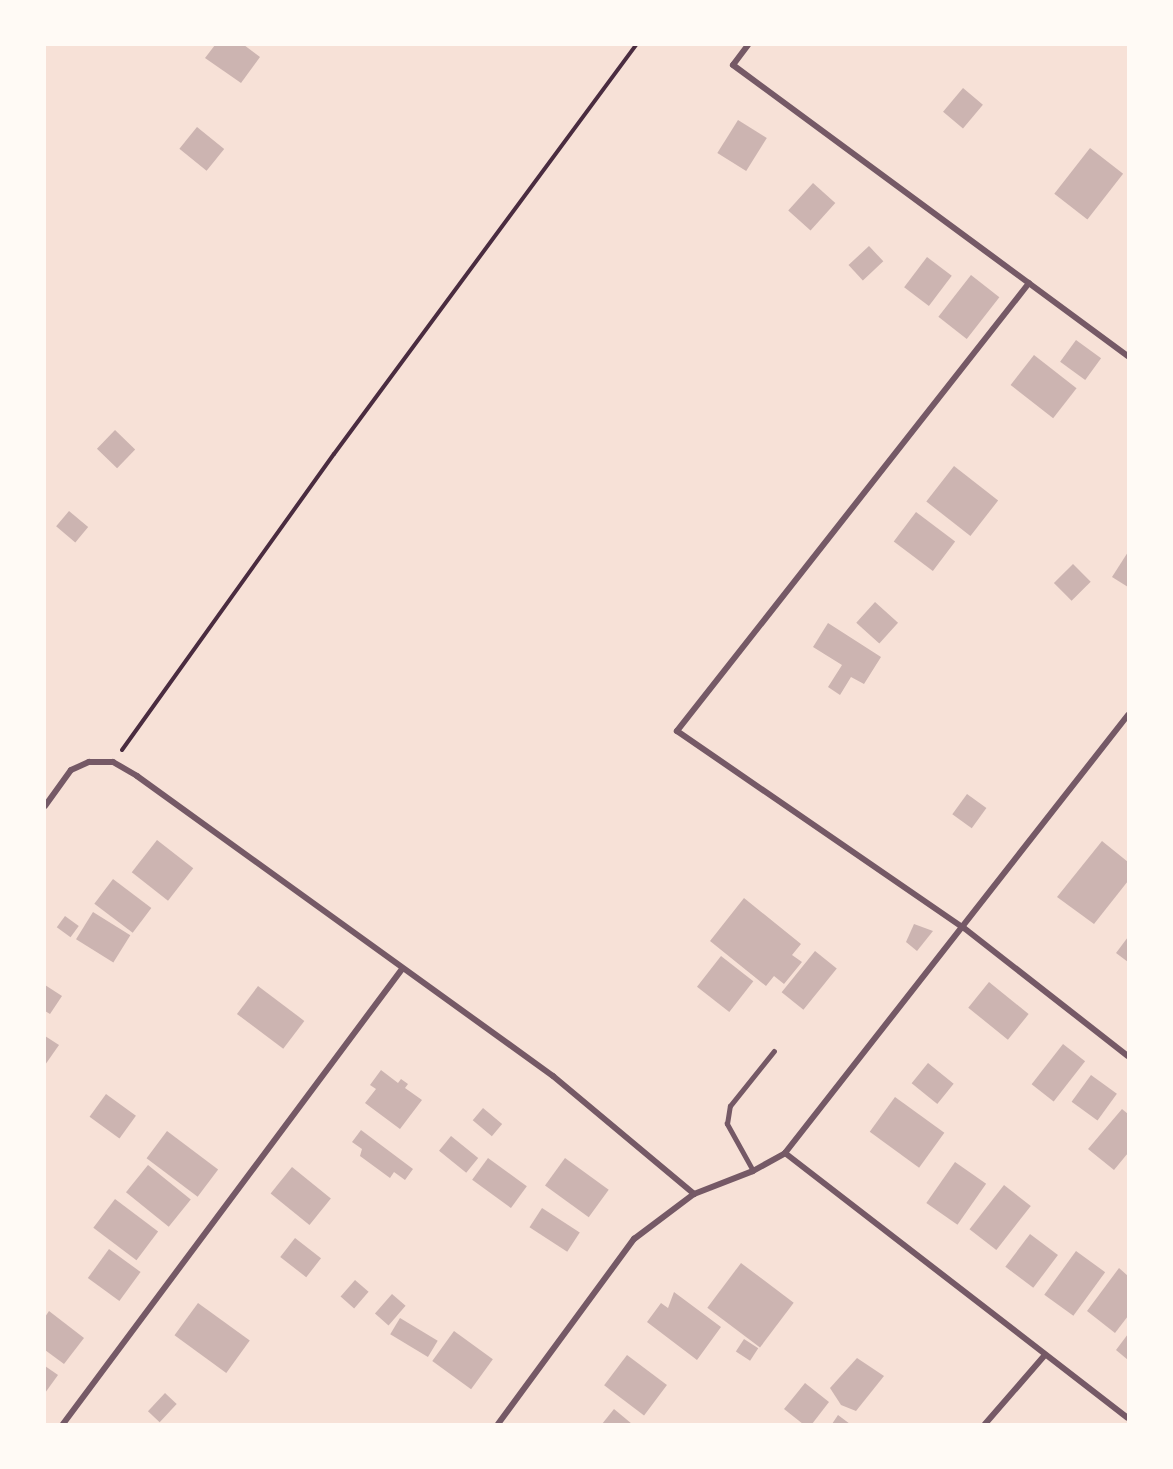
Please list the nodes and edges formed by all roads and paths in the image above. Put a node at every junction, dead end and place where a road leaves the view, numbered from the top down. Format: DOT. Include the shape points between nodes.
graph roads {
  1 [pos="636,45"];
  2 [pos="748,45"];
  3 [pos="1029,283"];
  4 [pos="1128,356"];
  5 [pos="1128,715"];
  6 [pos="113,762"];
  7 [pos="45,806"];
  8 [pos="964,928"];
  9 [pos="402,969"];
  10 [pos="774,1051"];
  11 [pos="1128,1056"];
  12 [pos="785,1153"];
  13 [pos="753,1171"];
  14 [pos="694,1194"];
  15 [pos="1045,1355"];
  16 [pos="1128,1418"];
  17 [pos="63,1424"];
  18 [pos="498,1424"];
  19 [pos="985,1424"];
  1 -- 6 [label="path" via="333,454"];
  2 -- 3 [label="street" via="733,65"];
  3 -- 4 [label="street"];
  3 -- 8 [label="street" via="677,731"];
  5 -- 8 [label="street"];
  6 -- 7 [label="street" via="89,762 71,770"];
  6 -- 9 [label="street"];
  8 -- 11 [label="street"];
  8 -- 12 [label="street"];
  9 -- 14 [label="street" via="553,1076"];
  9 -- 17 [label="street"];
  10 -- 13 [label="lane" via="735,1099 727,1124"];
  12 -- 13 [label="street"];
  12 -- 15 [label="street"];
  13 -- 14 [label="street"];
  14 -- 18 [label="street" via="634,1239"];
  15 -- 16 [label="street"];
  15 -- 19 [label="street"];
}
